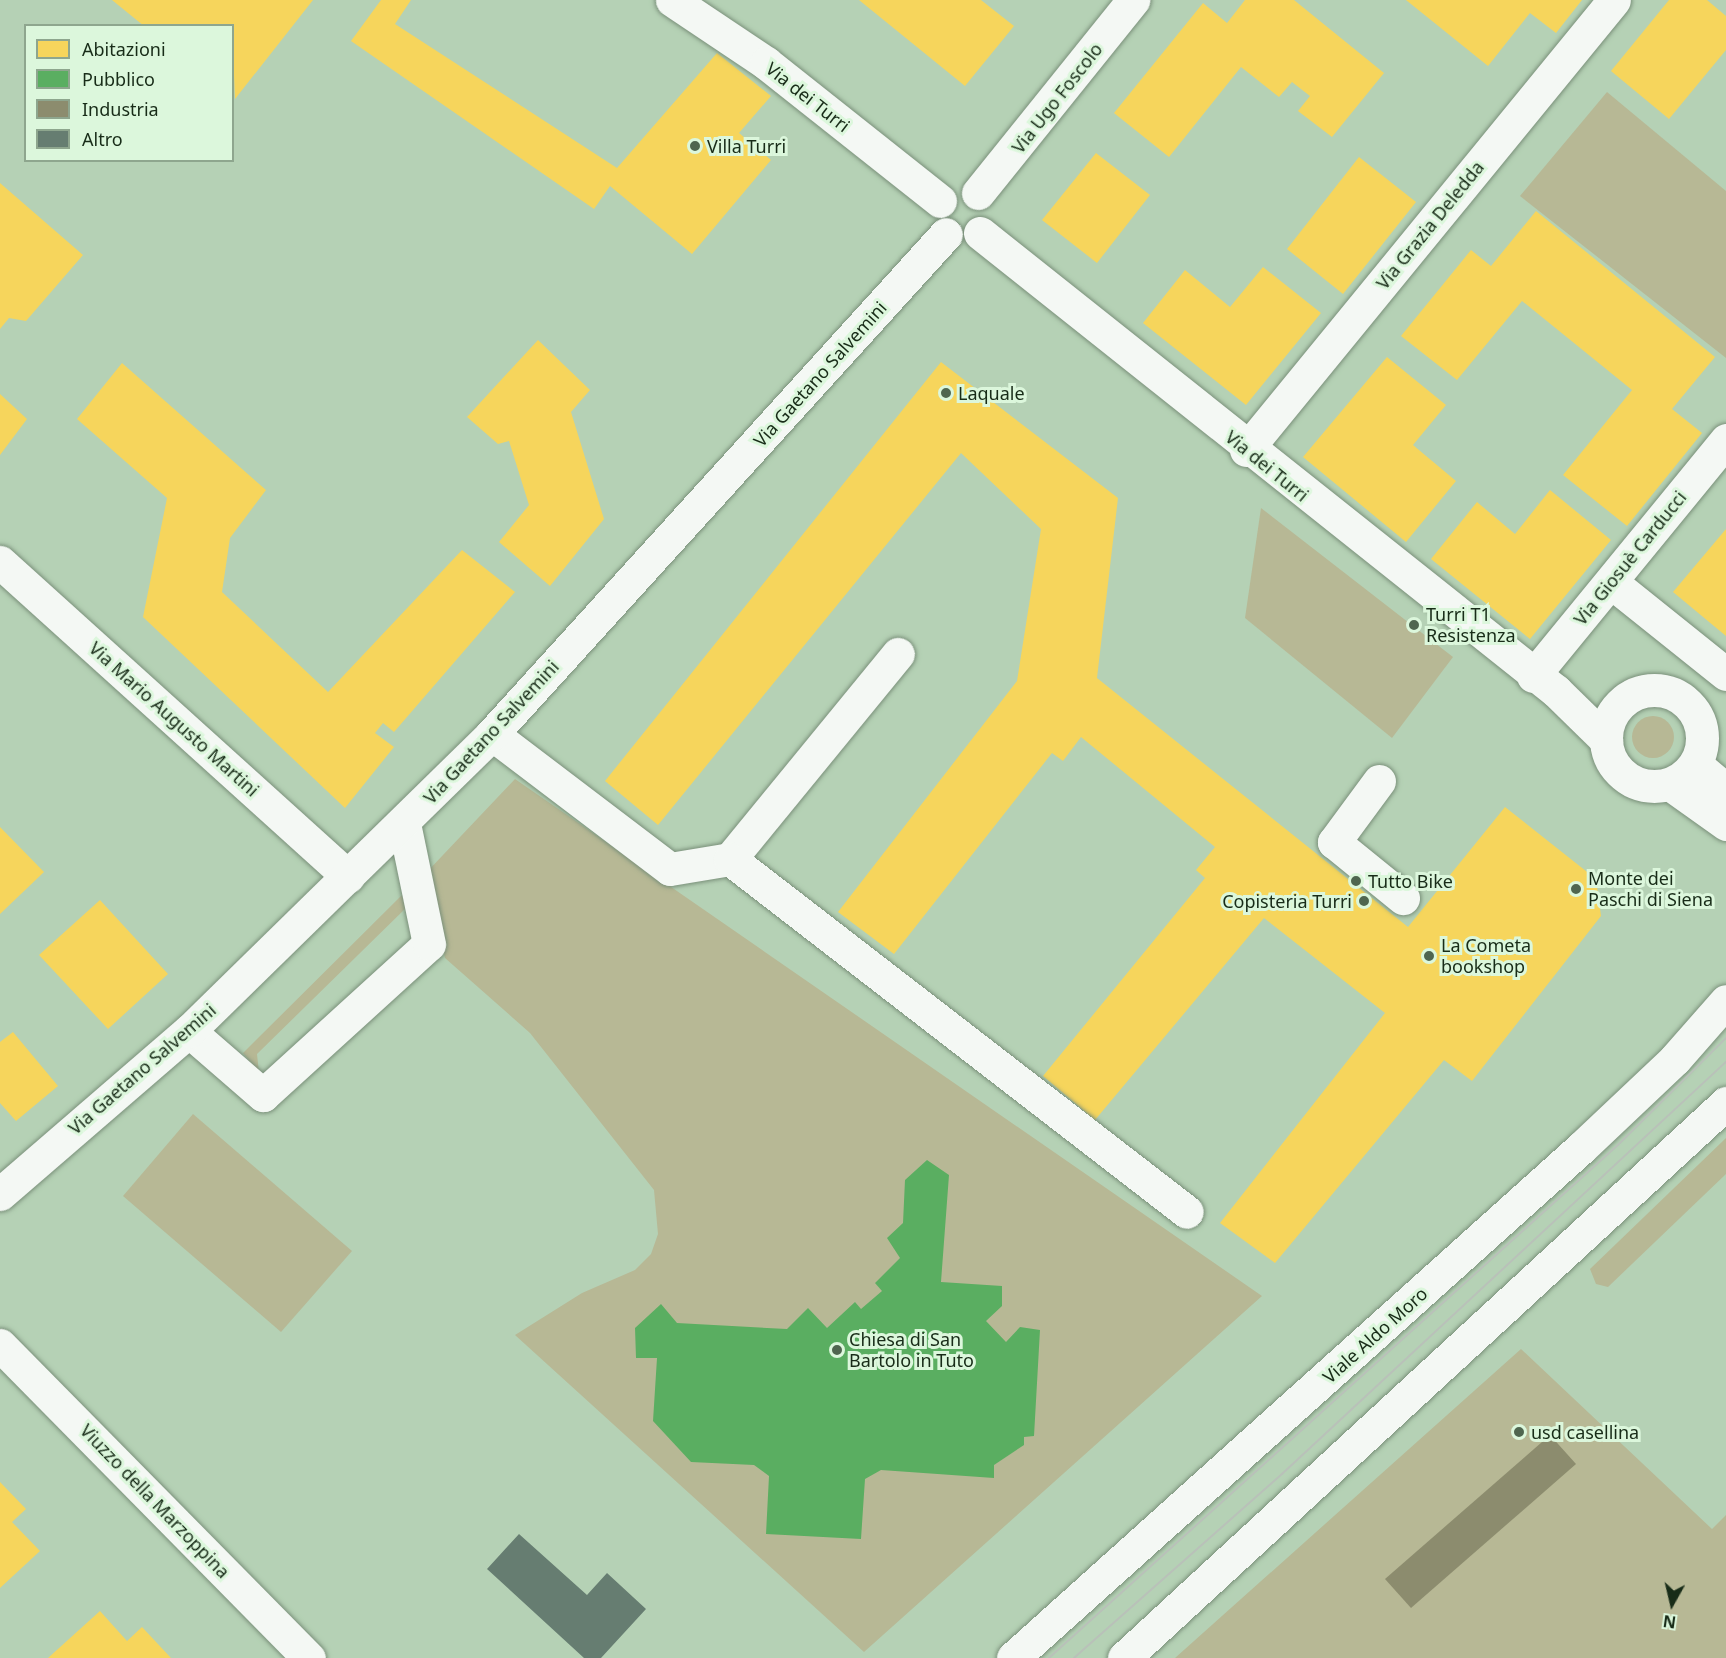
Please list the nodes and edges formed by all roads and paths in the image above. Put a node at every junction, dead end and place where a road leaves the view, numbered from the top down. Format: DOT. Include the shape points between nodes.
graph roads {
  1 [pos="672,0"];
  2 [pos="1133,0"];
  3 [pos="1614,0"];
  4 [pos="978,193"];
  5 [pos="940,201"];
  6 [pos="980,233"];
  7 [pos="946,234"];
  8 [pos="1726,440"];
  9 [pos="1246,450"];
  10 [pos="0,562"];
  11 [pos="1611,582"];
  12 [pos="898,654"];
  13 [pos="1726,674"];
  14 [pos="1545,685"];
  15 [pos="1620,703"];
  16 [pos="1713,716"];
  17 [pos="492,734"];
  18 [pos="1606,740"];
  19 [pos="1379,781"];
  20 [pos="1685,781"];
  21 [pos="1726,790"];
  22 [pos="404,824"];
  23 [pos="1726,824"];
  24 [pos="1726,848"];
  25 [pos="730,859"];
  26 [pos="348,876"];
  27 [pos="1403,898"];
  28 [pos="1726,1000"];
  29 [pos="189,1030"];
  30 [pos="1726,1103"];
  31 [pos="0,1194"];
  32 [pos="1187,1212"];
  33 [pos="0,1345"];
  34 [pos="309,1658"];
  35 [pos="1013,1658"];
  36 [pos="1124,1658"];
  1 -- 5 [label="street, Via dei Turri" via="748,49"];
  2 -- 4 [label="street, Via Ugo Foscolo"];
  3 -- 9 [label="street, Via Grazia Deledda"];
  4 -- 5 [label="street" via="956,189"];
  4 -- 6 [label="street" via="988,213"];
  5 -- 7 [label="street" via="937,219"];
  6 -- 7 [label="street" via="963,240"];
  6 -- 9 [label="street, Via dei Turri"];
  7 -- 17 [label="street, Via Gaetano Salvemini"];
  8 -- 11 [label="street, Via Giosuè Carducci"];
  9 -- 14 [label="street, Via dei Turri"];
  10 -- 26 [label="street, Via Mario Augusto Martini"];
  11 -- 13 [label="street"];
  11 -- 14 [label="street, Via Giosuè Carducci"];
  12 -- 25 [label="street"];
  14 -- 15 [label="street, Via dei Turri"];
  14 -- 18 [label="street, Via dei Turri"];
  15 -- 16 [label="street" via="1639,692 1665,691"];
  15 -- 18 [label="street"];
  16 -- 20 [label="street"];
  17 -- 22 [label="street, Via Gaetano Salvemini"];
  17 -- 25 [label="street" via="670,869"];
  18 -- 20 [label="street, Via dei Turri" via="1613,763 1628,778 1646,786"];
  19 -- 27 [label="street" via="1334,842"];
  20 -- 21 [label="street"];
  20 -- 23 [label="street"];
  20 -- 24 [label="street"];
  22 -- 26 [label="street, Via Gaetano Salvemini"];
  22 -- 29 [label="street" via="429,944 262,1095"];
  25 -- 32 [label="street"];
  26 -- 29 [label="street, Via Gaetano Salvemini"];
  28 -- 35 [label="street, Viale Aldo Moro" via="1675,1059 1581,1148"];
  29 -- 31 [label="street, Via Gaetano Salvemini"];
  30 -- 36 [label="street"];
  33 -- 34 [label="street, Viuzzo della Marzoppina"];
}
